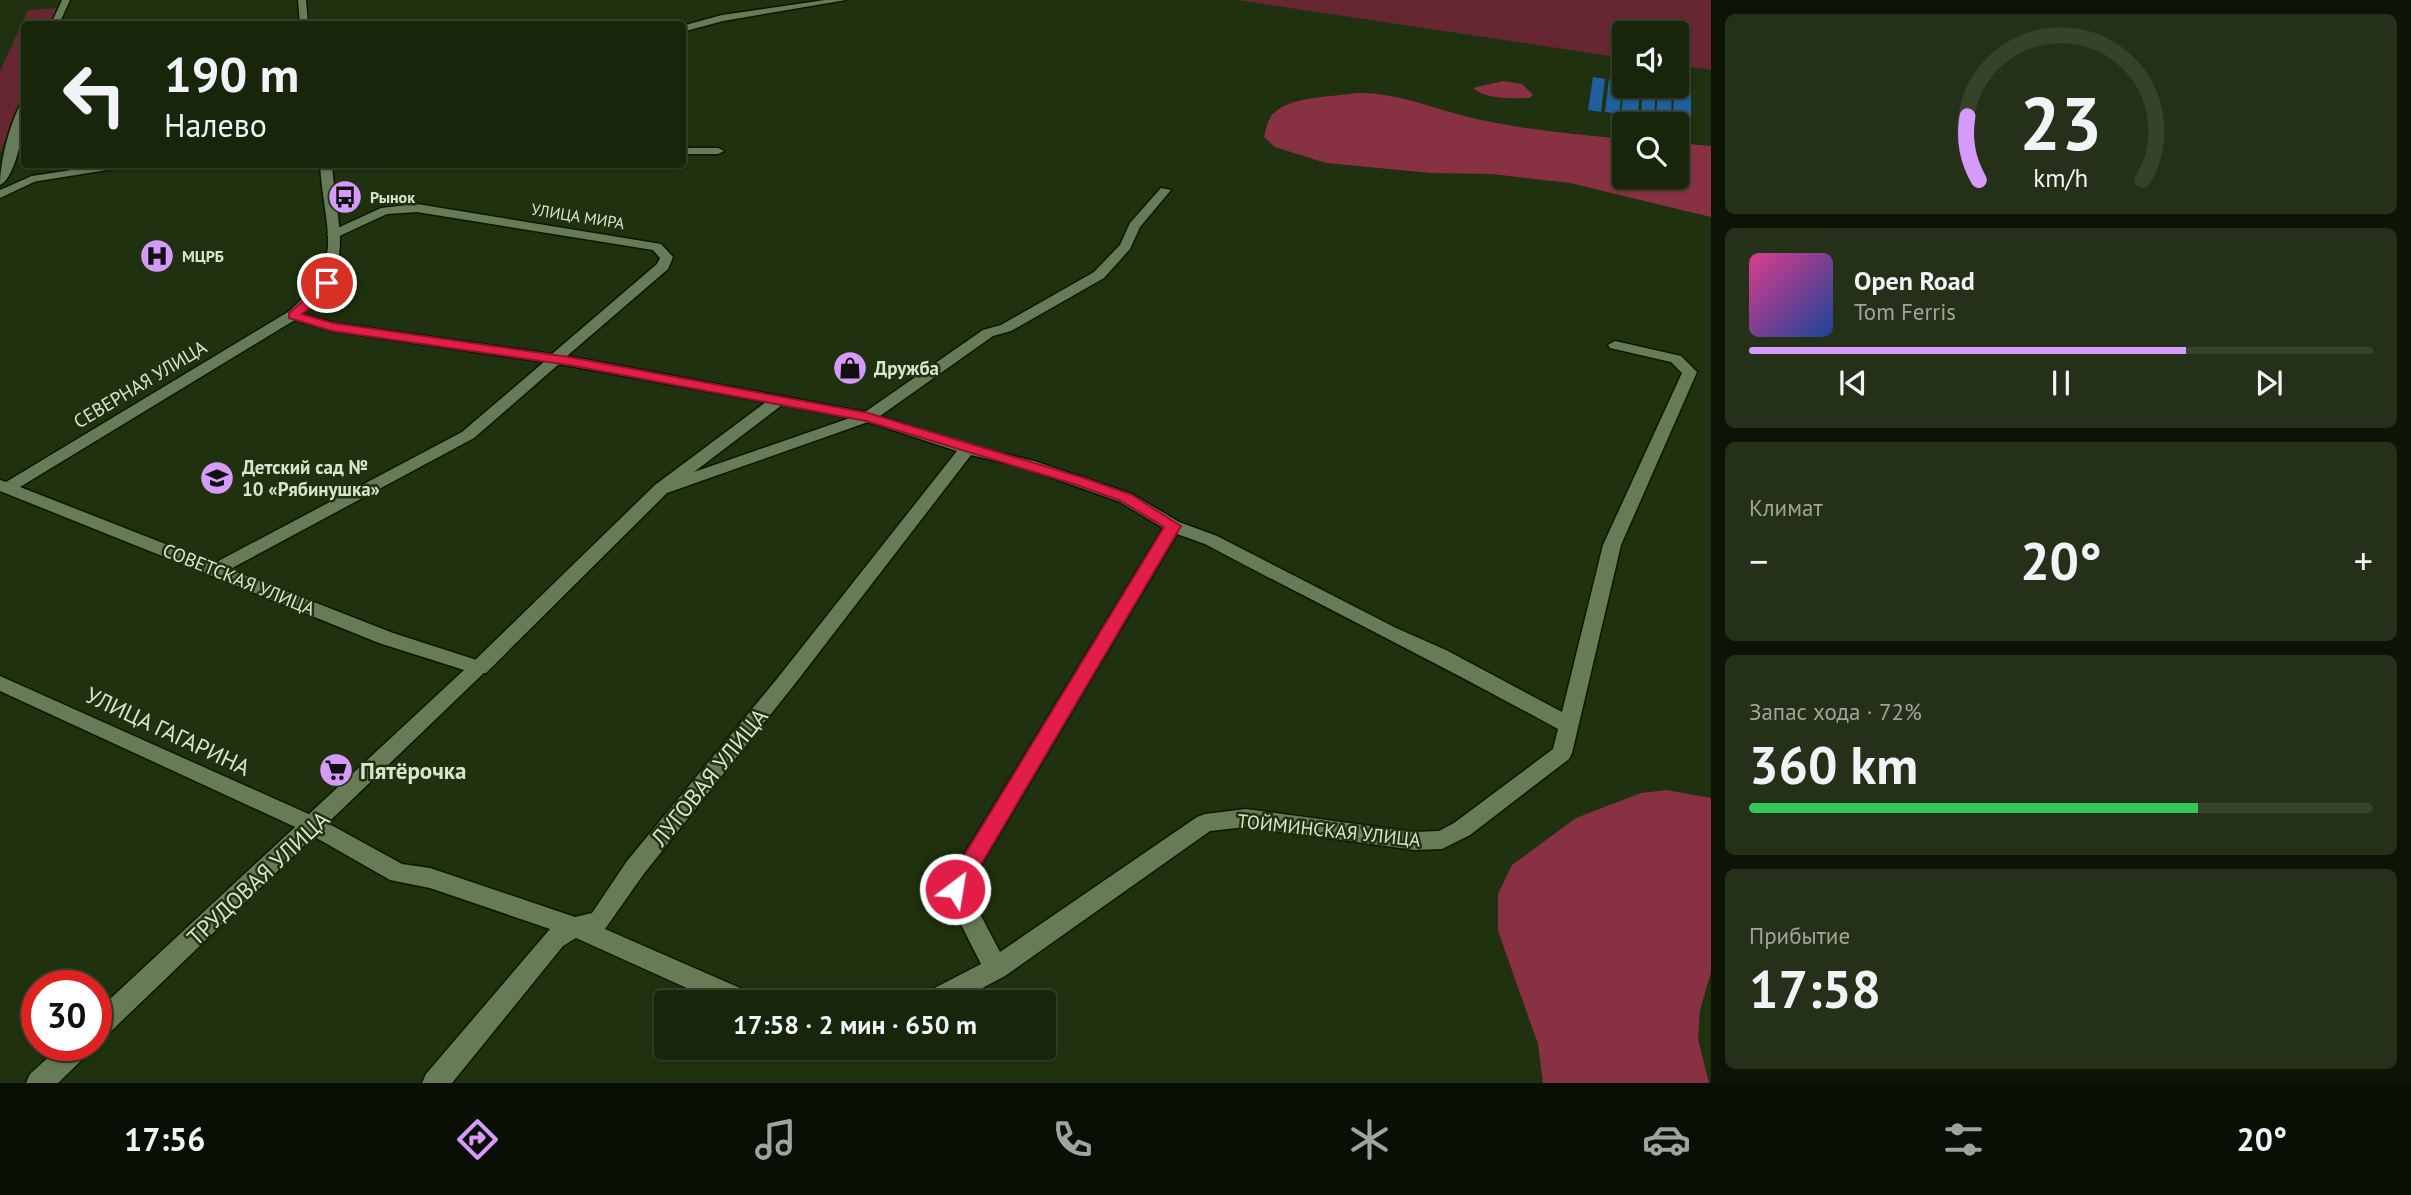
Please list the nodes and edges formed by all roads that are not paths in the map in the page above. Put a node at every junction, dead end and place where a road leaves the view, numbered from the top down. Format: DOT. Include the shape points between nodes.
graph roads {
  1 [pos="66,0"];
  2 [pos="302,0"];
  3 [pos="842,0"];
  4 [pos="56,21"];
  5 [pos="304,21"];
  6 [pos="686,28"];
  7 [pos="21,114"];
  8 [pos="686,151"];
  9 [pos="718,151"];
  10 [pos="110,168"];
  11 [pos="326,168"];
  12 [pos="3,176"];
  13 [pos="32,179"];
  14 [pos="1166,190"];
  15 [pos="0,194"];
  16 [pos="333,235"];
  17 [pos="293,316"];
  18 [pos="1615,345"];
  19 [pos="555,359"];
  20 [pos="778,401"];
  21 [pos="868,417"];
  22 [pos="967,449"];
  23 [pos="4,487"];
  24 [pos="661,489"];
  25 [pos="1173,526"];
  26 [pos="215,570"];
  27 [pos="479,668"];
  28 [pos="0,683"];
  29 [pos="1569,725"];
  30 [pos="314,826"];
  31 [pos="575,928"];
  32 [pos="996,968"];
  33 [pos="717,990"];
  34 [pos="955,990"];
  35 [pos="112,1014"];
  36 [pos="63,1061"];
  37 [pos="39,1083"];
  38 [pos="435,1083"];
  1 -- 4 [label="street"];
  2 -- 5 [label="street"];
  3 -- 6 [label="street"];
  7 -- 12 [label="street"];
  8 -- 9 [label="street"];
  10 -- 13 [label="street"];
  11 -- 16 [label="street, СЕВЕРНАЯ УЛИЦА"];
  12 -- 13 [label="street"];
  13 -- 15 [label="street"];
  14 -- 21 [label="street" via="1099,275 1006,328 988,333"];
  16 -- 17 [label="street, СЕВЕРНАЯ УЛИЦА" via="330,276 314,299"];
  16 -- 19 [label="street, УЛИЦА МИРА" via="385,211 417,208 657,247 665,252 663,266"];
  17 -- 19 [label="street" via="332,327"];
  17 -- 23 [label="street, СЕВЕРНАЯ УЛИЦА"];
  18 -- 29 [label="street, ТОЙМИНСКАЯ УЛИЦА" via="1676,359 1690,372 1612,545"];
  19 -- 20 [label="street"];
  19 -- 26 [label="street" via="468,435"];
  20 -- 21 [label="street"];
  20 -- 24 [label="street, ТРУДОВАЯ УЛИЦА"];
  21 -- 22 [label="street"];
  21 -- 24 [label="street"];
  22 -- 25 [label="street" via="1115,494"];
  22 -- 31 [label="street, ЛУГОВАЯ УЛИЦА" via="635,868 600,921"];
  23 -- 26 [label="street, СОВЕТСКАЯ УЛИЦА"];
  24 -- 27 [label="street, ТРУДОВАЯ УЛИЦА"];
  25 -- 29 [label="street" via="1210,540 1439,655"];
  25 -- 32 [label="street" via="955,889"];
  26 -- 27 [label="street, СОВЕТСКАЯ УЛИЦА" via="386,638"];
  27 -- 30 [label="street, ТРУДОВАЯ УЛИЦА"];
  28 -- 30 [label="street, УЛИЦА ГАГАРИНА"];
  29 -- 32 [label="street, ТОЙМИНСКАЯ УЛИЦА" via="1562,753 1462,830 1442,839 1415,842 1246,818 1205,823"];
  30 -- 31 [label="street, УЛИЦА ГАГАРИНА" via="398,873 430,878"];
  30 -- 35 [label="street, ТРУДОВАЯ УЛИЦА"];
  31 -- 33 [label="street"];
  31 -- 38 [label="street, ЛУГОВАЯ УЛИЦА" via="554,939"];
  32 -- 34 [label="street, ТОЙМИНСКАЯ УЛИЦА"];
  36 -- 37 [label="street"];
}
